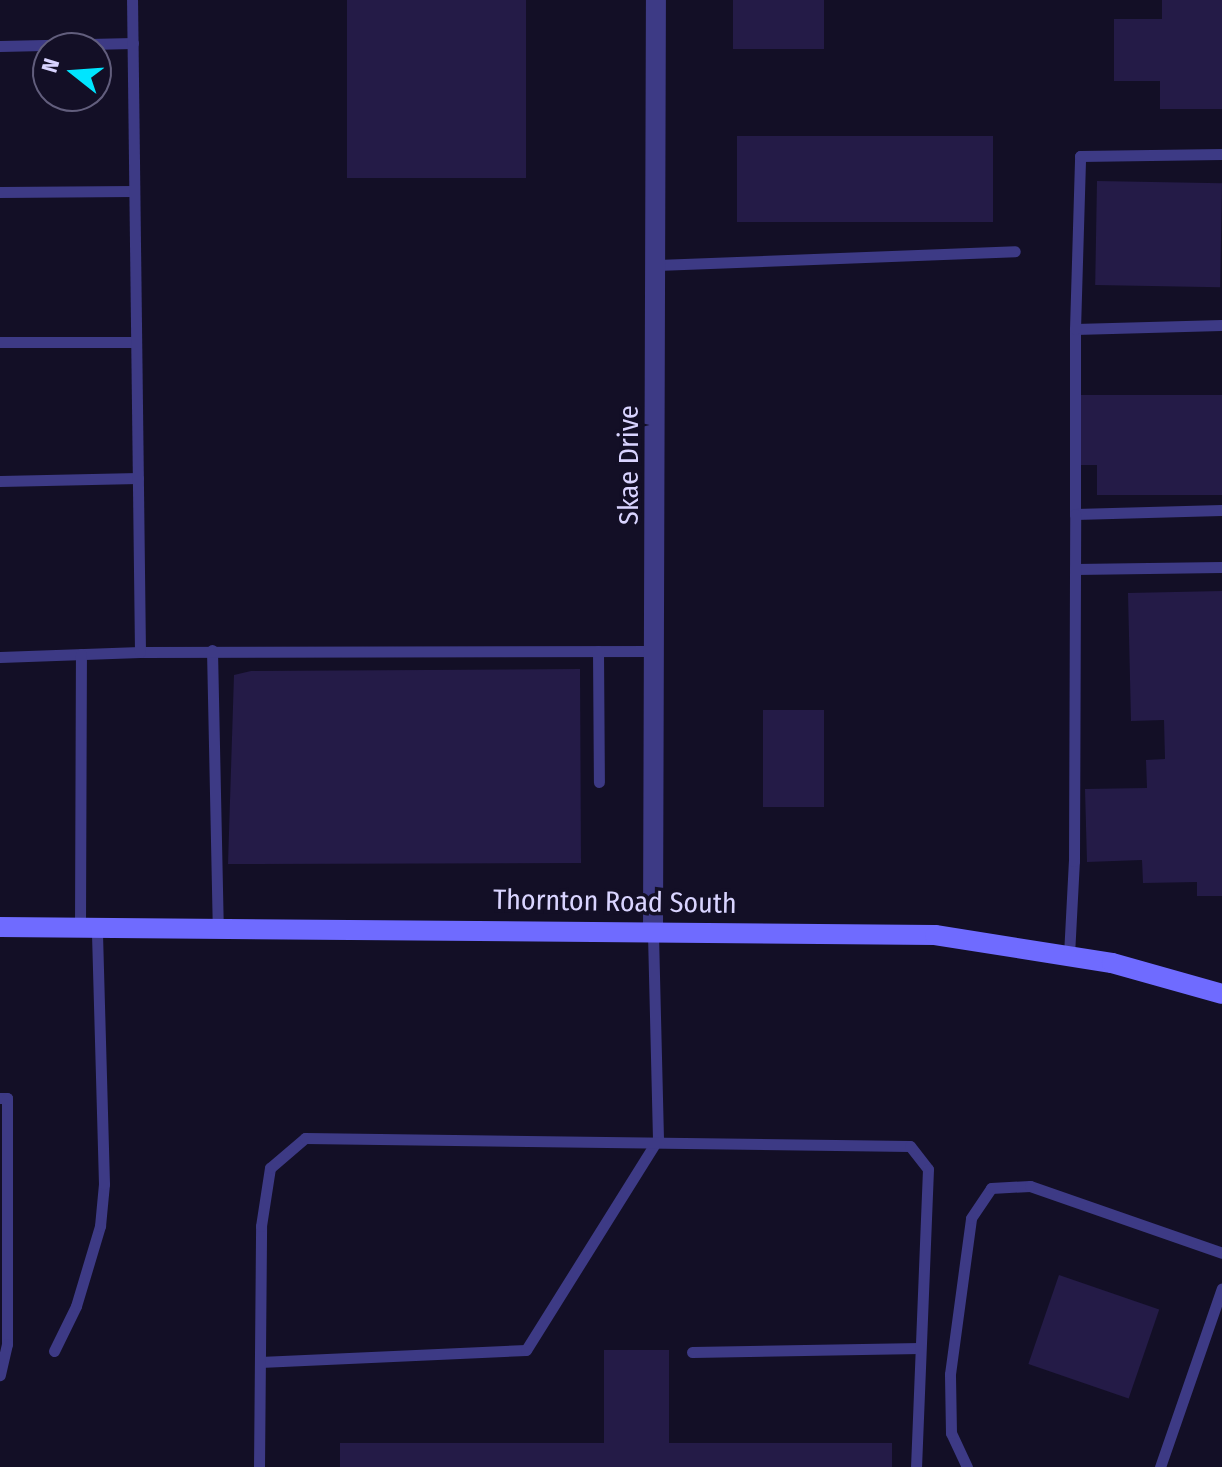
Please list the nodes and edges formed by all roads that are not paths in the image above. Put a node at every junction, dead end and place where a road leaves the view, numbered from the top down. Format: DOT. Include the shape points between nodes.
graph roads {
  1 [pos="132,0"];
  2 [pos="656,0"];
  3 [pos="133,43"];
  4 [pos="0,46"];
  5 [pos="1222,154"];
  6 [pos="134,191"];
  7 [pos="0,192"];
  8 [pos="1015,251"];
  9 [pos="657,265"];
  10 [pos="1222,325"];
  11 [pos="1075,329"];
  12 [pos="0,342"];
  13 [pos="136,342"];
  14 [pos="138,478"];
  15 [pos="0,481"];
  16 [pos="1222,510"];
  17 [pos="1075,514"];
  18 [pos="1222,567"];
  19 [pos="1075,569"];
  20 [pos="212,650"];
  21 [pos="598,651"];
  22 [pos="656,651"];
  23 [pos="140,652"];
  24 [pos="81,654"];
  25 [pos="0,657"];
  26 [pos="599,782"];
  27 [pos="88,926"];
  28 [pos="0,927"];
  29 [pos="218,928"];
  30 [pos="653,931"];
  31 [pos="1069,955"];
  32 [pos="1222,994"];
  33 [pos="0,1098"];
  34 [pos="658,1139"];
  35 [pos="1222,1253"];
  36 [pos="1222,1288"];
  37 [pos="920,1348"];
  38 [pos="54,1351"];
  39 [pos="692,1352"];
  40 [pos="260,1362"];
  41 [pos="0,1375"];
  42 [pos="259,1467"];
  43 [pos="916,1467"];
  44 [pos="967,1467"];
  45 [pos="1160,1467"];
  1 -- 3 [label="lane"];
  2 -- 9 [label="street, Skae Drive"];
  3 -- 4 [label="lane"];
  3 -- 6 [label="lane"];
  5 -- 11 [label="lane" via="1080,156"];
  6 -- 7 [label="lane"];
  6 -- 13 [label="lane"];
  8 -- 9 [label="lane"];
  9 -- 22 [label="street, Skae Drive"];
  10 -- 11 [label="lane"];
  11 -- 17 [label="lane"];
  12 -- 13 [label="lane"];
  13 -- 14 [label="lane"];
  14 -- 15 [label="lane"];
  14 -- 23 [label="lane"];
  16 -- 17 [label="lane"];
  17 -- 19 [label="lane"];
  18 -- 19 [label="lane"];
  19 -- 31 [label="lane"];
  20 -- 21 [label="lane"];
  20 -- 23 [label="lane"];
  20 -- 29 [label="lane"];
  21 -- 22 [label="lane"];
  21 -- 26 [label="lane"];
  22 -- 30 [label="street, Skae Drive"];
  23 -- 24 [label="lane"];
  24 -- 25 [label="lane"];
  24 -- 27 [label="lane"];
  27 -- 28 [label="street, Thornton Road South"];
  27 -- 29 [label="street, Thornton Road South"];
  27 -- 38 [label="lane" via="104,1184 100,1226 76,1306"];
  29 -- 30 [label="street, Thornton Road South"];
  30 -- 31 [label="street, Thornton Road South" via="935,935"];
  30 -- 34 [label="lane"];
  31 -- 32 [label="street, Thornton Road South"];
  33 -- 41 [label="lane" via="7,1098 7,1344"];
  34 -- 37 [label="lane" via="910,1146 928,1169"];
  34 -- 40 [label="lane" via="526,1350"];
  34 -- 40 [label="lane" via="305,1138 270,1168 261,1226"];
  35 -- 44 [label="lane" via="1030,1186 991,1188 971,1218 950,1374 951,1433"];
  36 -- 45 [label="lane"];
  37 -- 39 [label="lane"];
  37 -- 43 [label="lane"];
  40 -- 42 [label="lane"];
}
